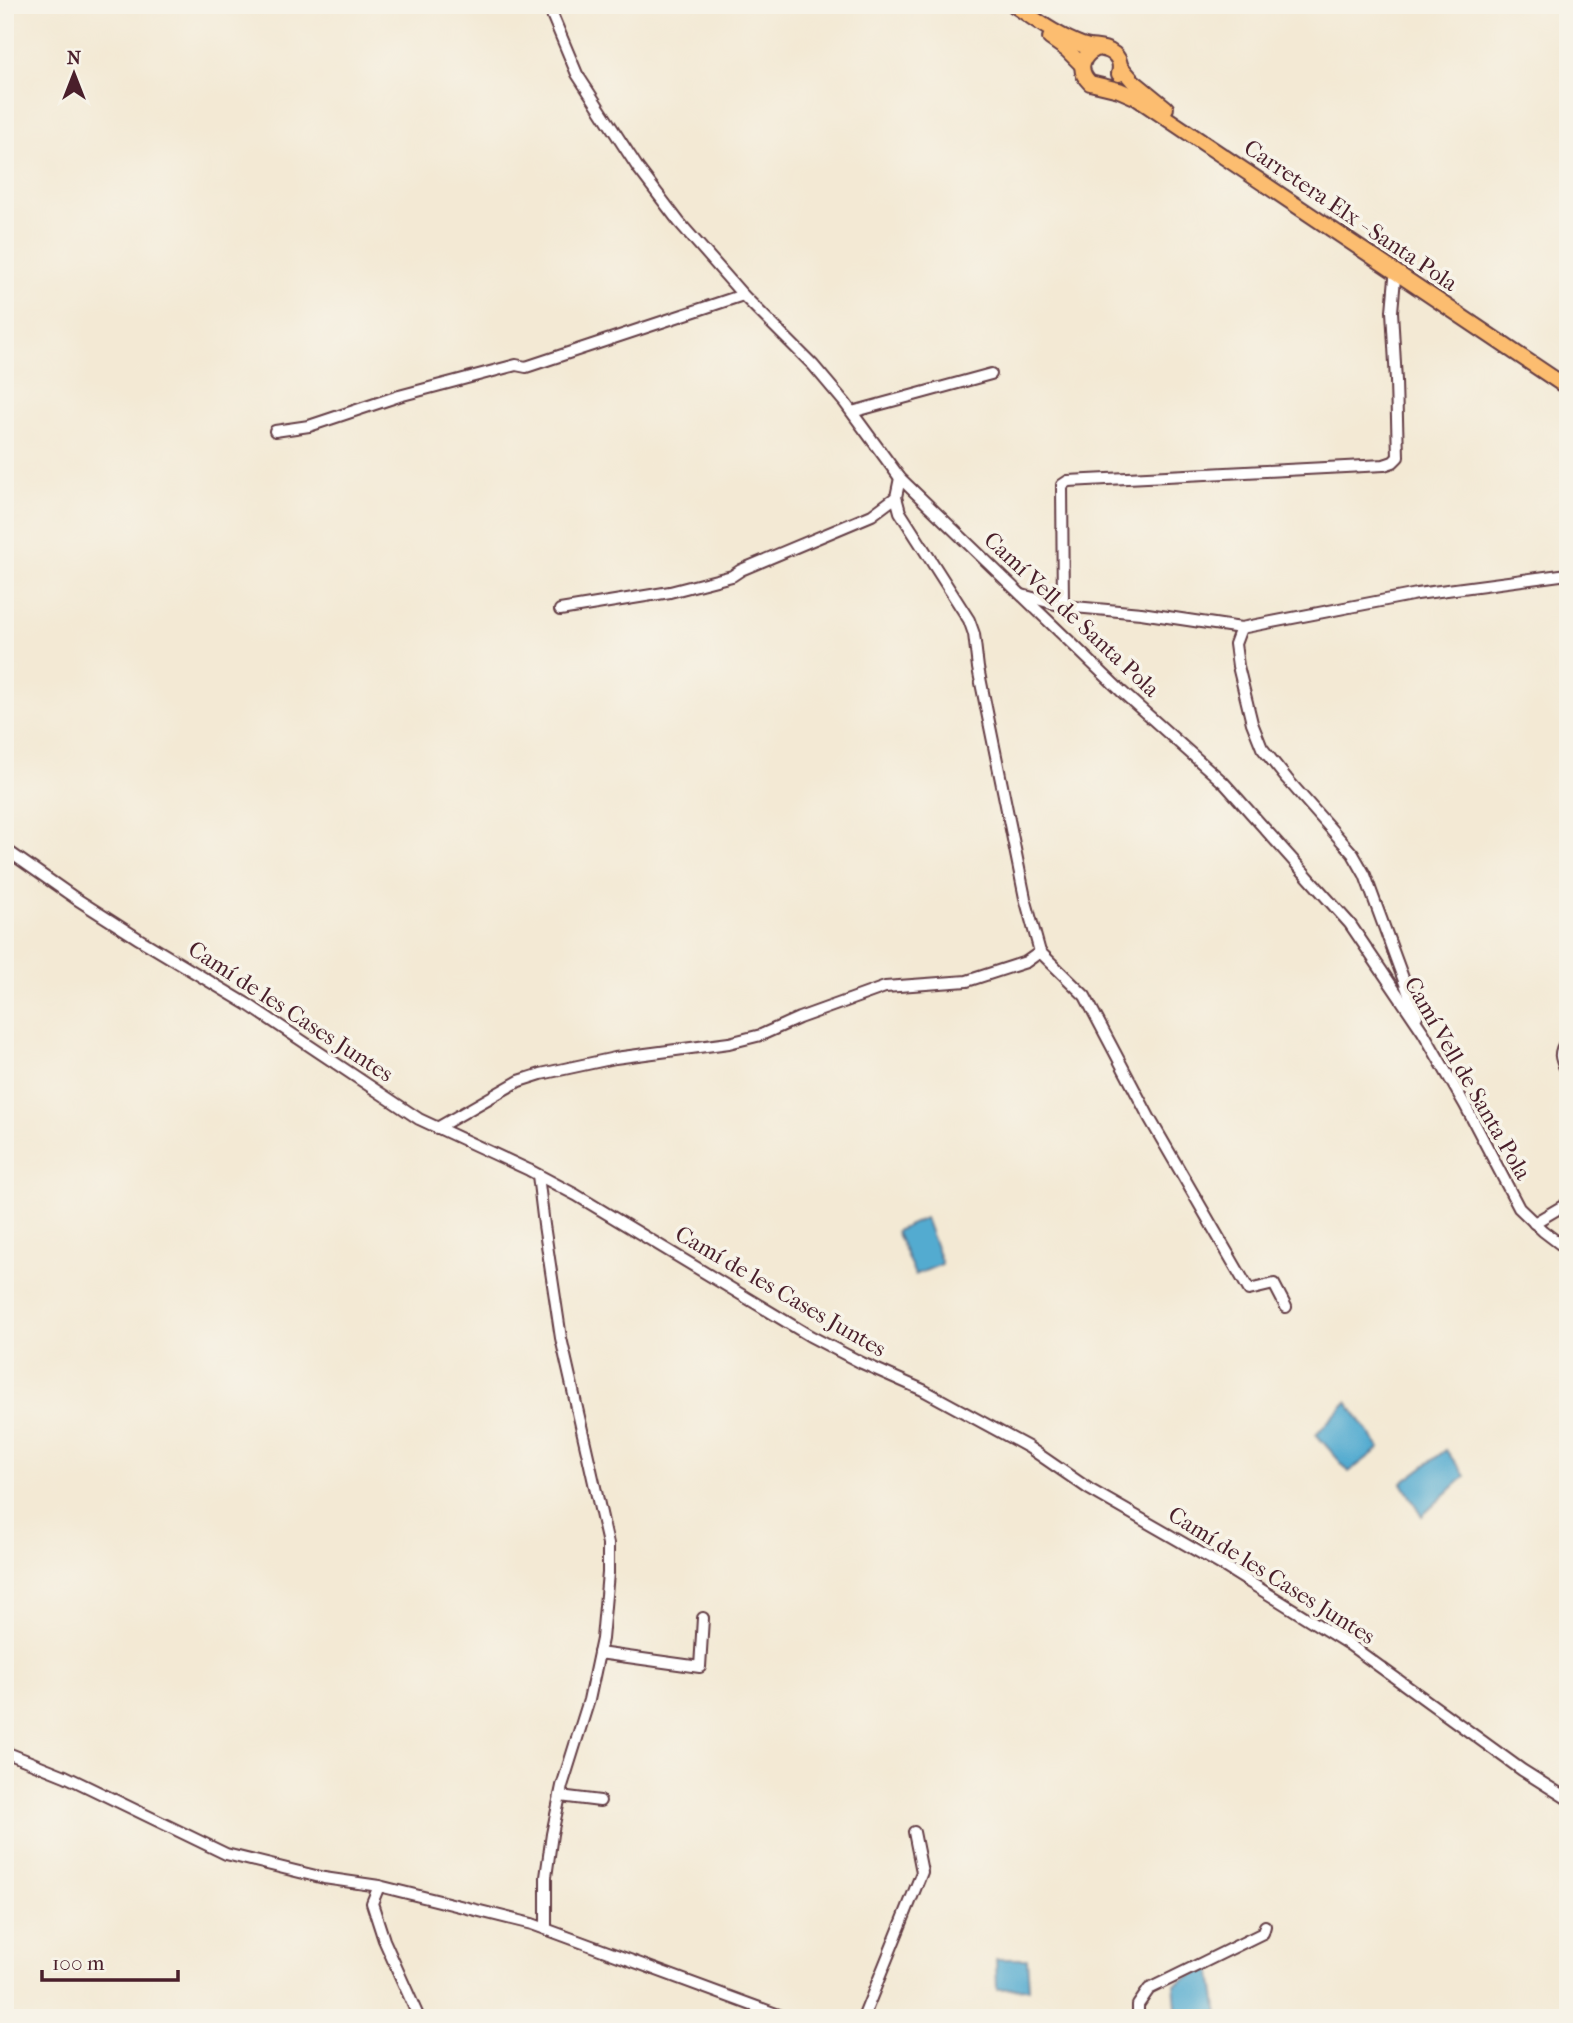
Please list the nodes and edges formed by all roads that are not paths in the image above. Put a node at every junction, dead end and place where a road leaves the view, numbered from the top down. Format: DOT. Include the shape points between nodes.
graph roads {
  1 [pos="548,5"];
  2 [pos="1003,5"];
  3 [pos="1014,5"];
  4 [pos="1096,49"];
  5 [pos="1082,65"];
  6 [pos="1121,68"];
  7 [pos="1106,86"];
  8 [pos="1398,273"];
  9 [pos="743,295"];
  10 [pos="991,374"];
  11 [pos="1568,381"];
  12 [pos="1568,388"];
  13 [pos="852,412"];
  14 [pos="275,432"];
  15 [pos="900,478"];
  16 [pos="896,497"];
  17 [pos="1568,574"];
  18 [pos="1019,594"];
  19 [pos="1063,606"];
  20 [pos="560,610"];
  21 [pos="1241,628"];
  22 [pos="5,849"];
  23 [pos="1040,953"];
  24 [pos="1423,1032"];
  25 [pos="1568,1038"];
  26 [pos="1568,1074"];
  27 [pos="437,1128"];
  28 [pos="538,1175"];
  29 [pos="1568,1203"];
  30 [pos="1534,1223"];
  31 [pos="1568,1250"];
  32 [pos="1286,1307"];
  33 [pos="703,1618"];
  34 [pos="599,1653"];
  35 [pos="5,1752"];
  36 [pos="560,1796"];
  37 [pos="1568,1799"];
  38 [pos="600,1801"];
  39 [pos="914,1832"];
  40 [pos="379,1886"];
  41 [pos="1265,1926"];
  42 [pos="546,1929"];
  43 [pos="419,2018"];
  44 [pos="787,2018"];
  45 [pos="863,2018"];
  46 [pos="1138,2018"];
  1 -- 9 [label="street, Camí Vell de Santa Pola" via="577,74 600,112 679,222"];
  2 -- 5 [label="main road"];
  3 -- 4 [label="main road" via="1056,34"];
  4 -- 5 [label="main road" via="1086,55"];
  4 -- 6 [label="main road" via="1111,51"];
  5 -- 7 [label="main road" via="1090,83"];
  6 -- 7 [label="main road"];
  6 -- 11 [label="main road, Carretera Elx - Santa Pola" via="1171,112"];
  7 -- 8 [label="main road, Carretera Elx - Santa Pola" via="1135,97"];
  8 -- 12 [label="main road, Carretera Elx - Santa Pola"];
  8 -- 19 [label="street" via="1392,311 1398,449 1393,462 1068,481 1062,485"];
  9 -- 13 [label="street, Camí Vell de Santa Pola" via="813,365"];
  9 -- 14 [label="street" via="526,367 516,365"];
  10 -- 13 [label="street"];
  13 -- 15 [label="street, Camí Vell de Santa Pola"];
  15 -- 16 [label="street"];
  15 -- 18 [label="street, Camí Vell de Santa Pola"];
  16 -- 20 [label="street" via="872,515 732,576 670,592"];
  16 -- 23 [label="street" via="900,512 974,634 1025,898"];
  17 -- 21 [label="street" via="1417,594"];
  18 -- 19 [label="street"];
  18 -- 24 [label="street, Camí Vell de Santa Pola" via="1224,783 1350,924"];
  19 -- 21 [label="street"];
  21 -- 24 [label="street" via="1235,644 1238,666 1262,748 1353,854 1365,875"];
  22 -- 27 [label="street, Camí de les Cases Juntes"];
  23 -- 27 [label="street" via="967,981 885,987 729,1043 615,1058 541,1074 519,1081"];
  23 -- 32 [label="street" via="1085,996 1249,1290 1274,1284"];
  24 -- 30 [label="street, Camí Vell de Santa Pola" via="1519,1208"];
  25 -- 26 [label="street" via="1560,1059"];
  27 -- 28 [label="street, Camí de les Cases Juntes"];
  28 -- 34 [label="street" via="561,1338 608,1544"];
  28 -- 37 [label="street, Camí de les Cases Juntes" via="810,1336 1028,1447 1089,1489 1350,1645"];
  29 -- 30 [label="street"];
  30 -- 31 [label="street, Camí Vell de Santa Pola"];
  33 -- 34 [label="street" via="700,1667"];
  34 -- 36 [label="street"];
  35 -- 40 [label="street" via="226,1854"];
  36 -- 38 [label="street"];
  36 -- 42 [label="street" via="546,1877"];
  39 -- 45 [label="street" via="922,1872"];
  40 -- 42 [label="street"];
  40 -- 43 [label="street" via="372,1903"];
  41 -- 46 [label="street" via="1264,1933 1149,1989 1138,2005"];
  42 -- 44 [label="street"];
}
